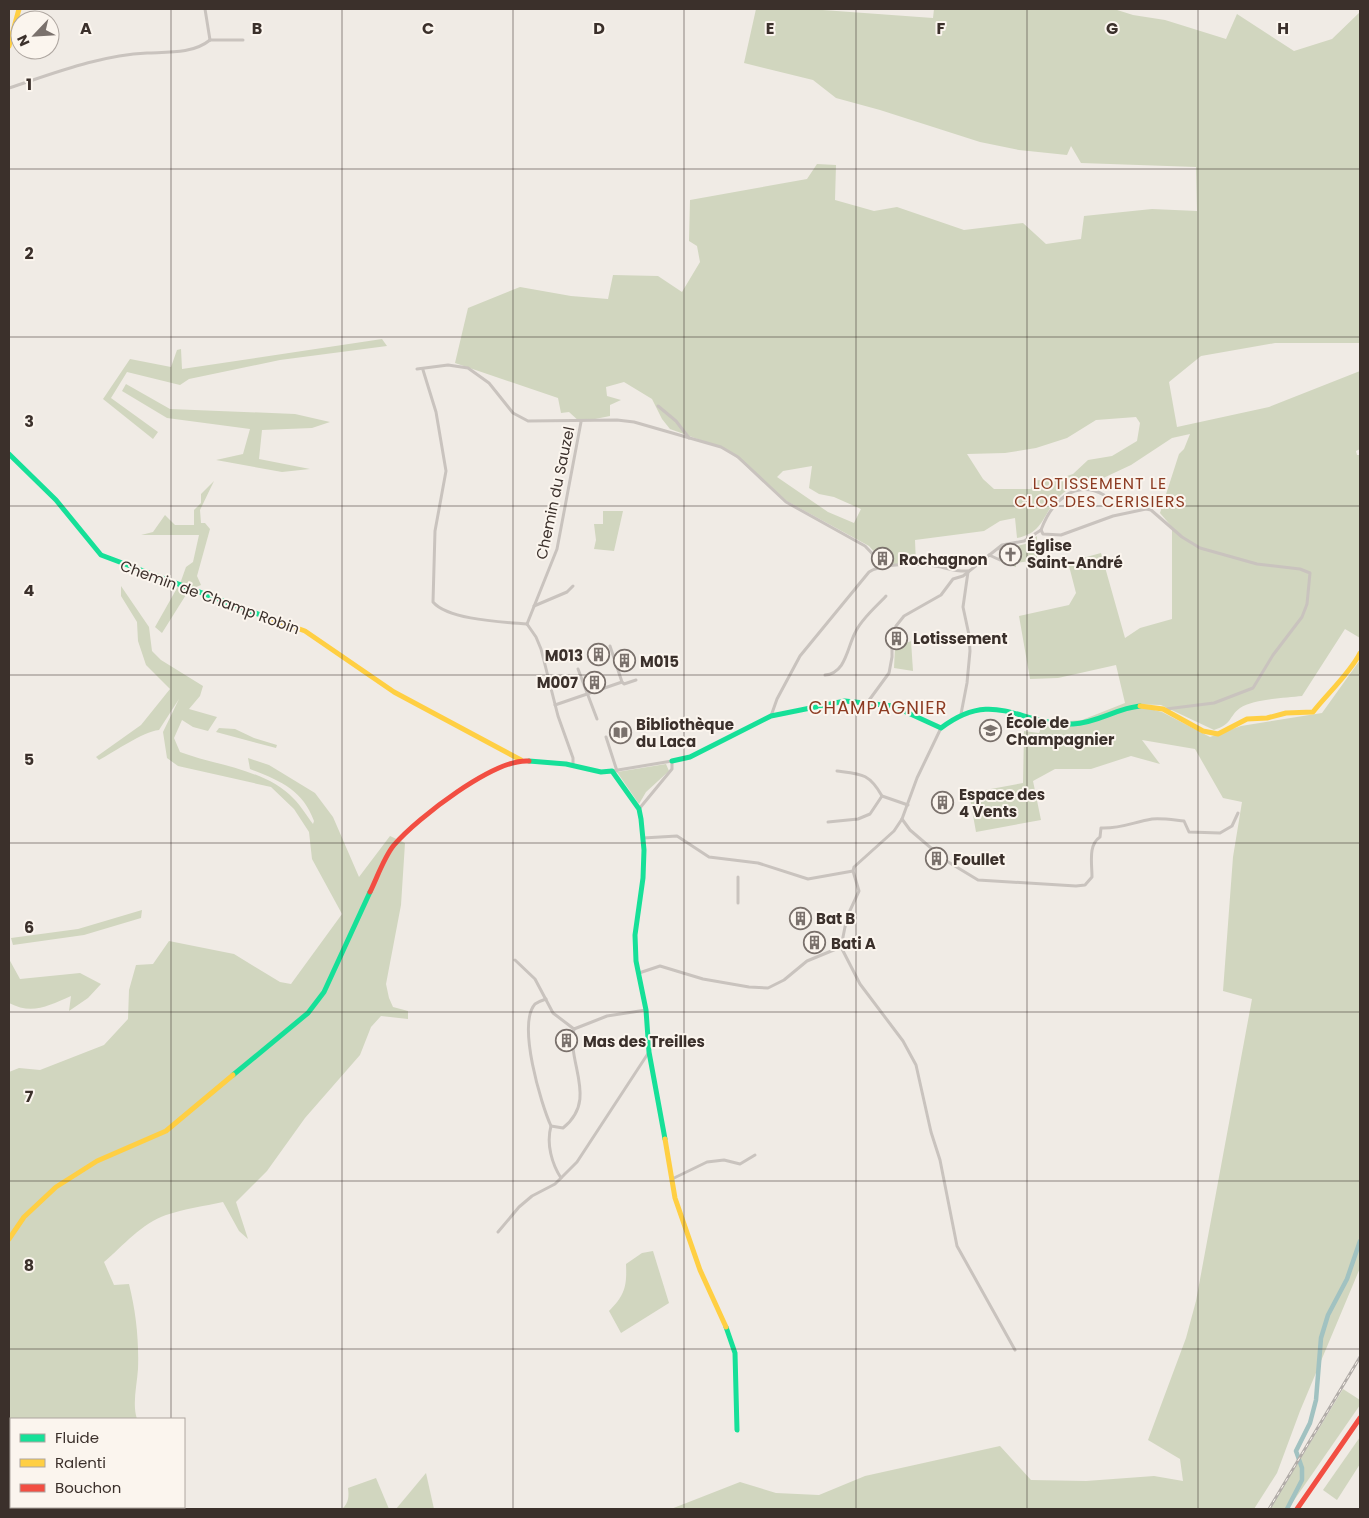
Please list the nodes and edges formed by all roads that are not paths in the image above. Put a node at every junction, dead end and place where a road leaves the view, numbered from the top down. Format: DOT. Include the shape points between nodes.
graph roads {
  1 [pos="205,9"];
  2 [pos="210,40"];
  3 [pos="243,40"];
  4 [pos="9,88"];
  5 [pos="417,370"];
  6 [pos="423,370"];
  7 [pos="658,406"];
  8 [pos="581,422"];
  9 [pos="690,439"];
  10 [pos="9,454"];
  11 [pos="1104,495"];
  12 [pos="1041,530"];
  13 [pos="999,548"];
  14 [pos="989,556"];
  15 [pos="884,566"];
  16 [pos="968,571"];
  17 [pos="956,572"];
  18 [pos="956,578"];
  19 [pos="573,586"];
  20 [pos="886,596"];
  21 [pos="534,607"];
  22 [pos="527,624"];
  23 [pos="610,646"];
  24 [pos="1360,653"];
  25 [pos="578,669"];
  26 [pos="825,675"];
  27 [pos="636,680"];
  28 [pos="622,682"];
  29 [pos="588,693"];
  30 [pos="866,703"];
  31 [pos="555,705"];
  32 [pos="1165,710"];
  33 [pos="961,714"];
  34 [pos="770,716"];
  35 [pos="597,719"];
  36 [pos="941,728"];
  37 [pos="606,737"];
  38 [pos="521,760"];
  39 [pos="672,761"];
  40 [pos="573,766"];
  41 [pos="615,771"];
  42 [pos="837,771"];
  43 [pos="882,796"];
  44 [pos="908,804"];
  45 [pos="639,810"];
  46 [pos="1238,813"];
  47 [pos="902,819"];
  48 [pos="828,822"];
  49 [pos="643,838"];
  50 [pos="853,871"];
  51 [pos="738,877"];
  52 [pos="738,904"];
  53 [pos="841,947"];
  54 [pos="515,960"];
  55 [pos="639,972"];
  56 [pos="546,999"];
  57 [pos="646,1010"];
  58 [pos="574,1029"];
  59 [pos="649,1052"];
  60 [pos="551,1126"];
  61 [pos="755,1155"];
  62 [pos="562,1178"];
  63 [pos="672,1179"];
  64 [pos="498,1232"];
  65 [pos="9,1239"];
  66 [pos="1015,1350"];
  67 [pos="1360,1418"];
  68 [pos="737,1430"];
  69 [pos="1297,1509"];
  1 -- 2 [label="street"];
  2 -- 3 [label="street"];
  2 -- 4 [label="street" via="185,51 115,57"];
  5 -- 6 [label="street"];
  6 -- 8 [label="street" via="448,365 468,368 489,383 522,420"];
  6 -- 22 [label="street" via="436,412 446,471 435,531 433,602 439,608 477,618"];
  7 -- 9 [label="street"];
  8 -- 9 [label="street" via="625,421"];
  8 -- 21 [label="street, Chemin du Sauzel" via="558,549"];
  9 -- 15 [label="street" via="728,450 780,498 865,546"];
  10 -- 38 [label="street, Chemin de Champ Robin" via="56,500 97,553 305,631 394,692"];
  11 -- 12 [label="street" via="1096,490 1071,492 1060,500"];
  12 -- 13 [label="street" via="1024,541"];
  12 -- 32 [label="street" via="1043,534 1061,535 1113,516 1146,509 1200,548 1271,567 1310,573 1307,604 1302,617 1253,688 1214,703"];
  13 -- 14 [label="street"];
  13 -- 14 [label="street" via="1000,560"];
  14 -- 16 [label="street"];
  15 -- 17 [label="street" via="936,566"];
  15 -- 34 [label="street" via="867,574 800,656"];
  16 -- 17 [label="street"];
  16 -- 18 [label="street"];
  16 -- 33 [label="street" via="962,607 970,652"];
  17 -- 18 [label="street"];
  18 -- 30 [label="street" via="940,594 904,616 896,626 889,673"];
  19 -- 21 [label="street"];
  20 -- 26 [label="street" via="855,632 840,667 833,674"];
  21 -- 22 [label="street, Chemin du Sauzel"];
  22 -- 31 [label="street" via="538,643"];
  23 -- 28 [label="street"];
  24 -- 32 [label="street" via="1313,712 1247,719 1215,734"];
  25 -- 29 [label="street"];
  27 -- 28 [label="street"];
  28 -- 29 [label="street"];
  29 -- 31 [label="street"];
  29 -- 35 [label="street"];
  30 -- 34 [label="street" via="845,701"];
  30 -- 36 [label="street" via="893,706"];
  31 -- 40 [label="street"];
  32 -- 33 [label="street" via="1146,705 1132,706 1071,725 997,710"];
  33 -- 36 [label="street"];
  34 -- 39 [label="street" via="685,759"];
  36 -- 44 [label="street"];
  37 -- 41 [label="street"];
  38 -- 40 [label="street"];
  38 -- 65 [label="street" via="478,777 399,839 352,928 324,992 298,1023 166,1131 97,1161 56,1187 24,1217"];
  39 -- 41 [label="street"];
  39 -- 45 [label="street" via="672,769"];
  40 -- 41 [label="street" via="601,772"];
  41 -- 45 [label="street"];
  42 -- 43 [label="street" via="866,776 878,786"];
  43 -- 44 [label="street"];
  43 -- 48 [label="street" via="870,814 858,819"];
  44 -- 47 [label="street"];
  45 -- 49 [label="street"];
  46 -- 47 [label="street" via="1232,826 1220,833 1194,834 1188,832 1184,821 1168,819 1153,819 1114,829 1101,828 1100,837 1094,841 1092,877 1085,884 982,882 944,860"];
  47 -- 50 [label="street"];
  49 -- 50 [label="street" via="677,836 709,857 758,862 808,879"];
  49 -- 55 [label="street" via="644,878 635,935"];
  50 -- 53 [label="street" via="859,891 847,917"];
  51 -- 52 [label="street"];
  53 -- 55 [label="street" via="807,961 784,980 768,988 703,979 660,966"];
  53 -- 66 [label="street" via="860,984 903,1041 916,1065 957,1246"];
  54 -- 56 [label="street" via="535,979"];
  55 -- 57 [label="street"];
  56 -- 58 [label="street" via="553,1013"];
  56 -- 60 [label="street" via="536,1003 532,1010 529,1035 534,1071"];
  57 -- 58 [label="street" via="601,1018"];
  57 -- 59 [label="street"];
  58 -- 60 [label="street" via="572,1040 580,1098 573,1117 563,1128"];
  59 -- 62 [label="street" via="577,1162"];
  59 -- 63 [label="street"];
  60 -- 62 [label="street" via="551,1157"];
  61 -- 63 [label="street" via="740,1164 724,1160 706,1162"];
  62 -- 64 [label="street" via="519,1207"];
  63 -- 68 [label="street" via="677,1206 700,1270 735,1353"];
  67 -- 69 [label="street"];
}
